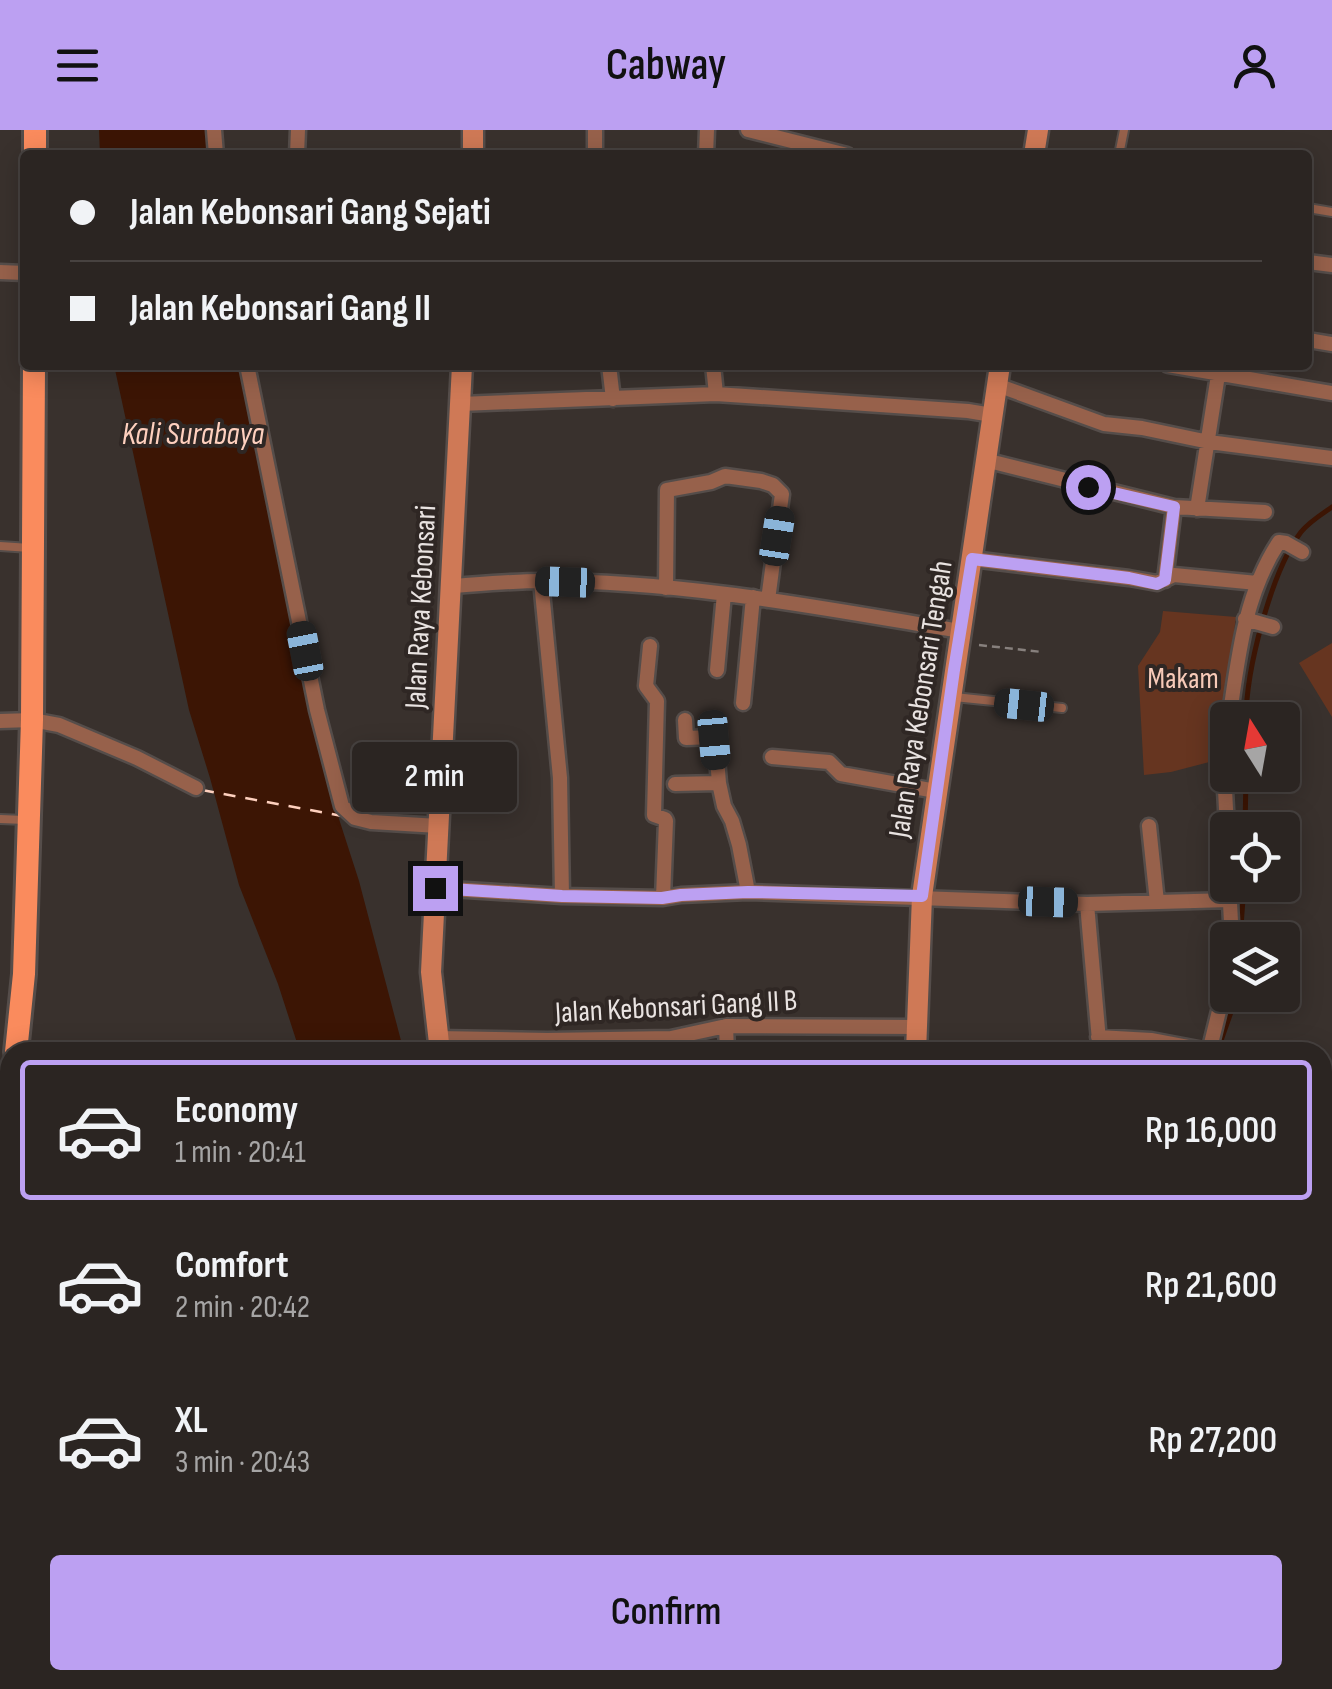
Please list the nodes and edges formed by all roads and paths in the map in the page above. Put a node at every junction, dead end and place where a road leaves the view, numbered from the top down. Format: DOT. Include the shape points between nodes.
graph roads {
  1 [pos="748,130"];
  2 [pos="827,150"];
  3 [pos="34,370"];
  4 [pos="248,370"];
  5 [pos="462,370"];
  6 [pos="609,370"];
  7 [pos="714,370"];
  8 [pos="1193,370"];
  9 [pos="999,375"];
  10 [pos="1218,375"];
  11 [pos="1332,393"];
  12 [pos="716,394"];
  13 [pos="612,399"];
  14 [pos="460,404"];
  15 [pos="992,415"];
  16 [pos="1209,442"];
  17 [pos="1332,458"];
  18 [pos="986,460"];
  19 [pos="1174,507"];
  20 [pos="1198,509"];
  21 [pos="1265,512"];
  22 [pos="0,546"];
  23 [pos="1294,547"];
  24 [pos="31,548"];
  25 [pos="972,559"];
  26 [pos="1165,580"];
  27 [pos="541,581"];
  28 [pos="1258,583"];
  29 [pos="451,586"];
  30 [pos="666,588"];
  31 [pos="724,594"];
  32 [pos="761,598"];
  33 [pos="959,637"];
  34 [pos="650,646"];
  35 [pos="1042,652"];
  36 [pos="717,670"];
  37 [pos="950,697"];
  38 [pos="1234,702"];
  39 [pos="742,703"];
  40 [pos="1062,708"];
  41 [pos="32,720"];
  42 [pos="685,720"];
  43 [pos="0,721"];
  44 [pos="772,757"];
  45 [pos="718,783"];
  46 [pos="675,784"];
  47 [pos="196,788"];
  48 [pos="936,792"];
  49 [pos="0,819"];
  50 [pos="28,820"];
  51 [pos="439,826"];
  52 [pos="1149,826"];
  53 [pos="435,888"];
  54 [pos="748,892"];
  55 [pos="1210,895"];
  56 [pos="562,896"];
  57 [pos="922,896"];
  58 [pos="662,898"];
  59 [pos="1157,902"];
  60 [pos="1087,904"];
  61 [pos="1219,1012"];
  62 [pos="726,1026"];
  63 [pos="916,1028"];
  64 [pos="680,1036"];
  65 [pos="17,1042"];
  66 [pos="439,1042"];
  67 [pos="504,1042"];
  68 [pos="680,1042"];
  69 [pos="727,1042"];
  70 [pos="916,1042"];
  71 [pos="1099,1042"];
  72 [pos="1130,1042"];
  73 [pos="1160,1042"];
  74 [pos="1211,1042"];
  1 -- 2 [label="street"];
  3 -- 24 [label="main road"];
  4 -- 51 [label="street" via="342,806 371,822"];
  5 -- 14 [label="main road, Jalan Raya Kebonsari"];
  6 -- 13 [label="street"];
  7 -- 12 [label="street"];
  8 -- 10 [label="street"];
  9 -- 15 [label="main road, Jalan Raya Kebonsari Tengah"];
  9 -- 16 [label="street" via="1090,420"];
  10 -- 11 [label="street"];
  10 -- 16 [label="street"];
  12 -- 13 [label="street"];
  12 -- 15 [label="street"];
  13 -- 14 [label="street"];
  14 -- 29 [label="main road, Jalan Raya Kebonsari"];
  15 -- 18 [label="main road, Jalan Raya Kebonsari Tengah"];
  16 -- 17 [label="street"];
  16 -- 20 [label="street"];
  18 -- 19 [label="street"];
  18 -- 25 [label="main road, Jalan Raya Kebonsari Tengah"];
  19 -- 20 [label="street"];
  19 -- 26 [label="street"];
  20 -- 21 [label="street"];
  22 -- 24 [label="lane"];
  23 -- 28 [label="street" via="1278,542"];
  24 -- 41 [label="main road"];
  25 -- 26 [label="street"];
  25 -- 33 [label="main road, Jalan Raya Kebonsari Tengah"];
  26 -- 28 [label="street" via="1174,575"];
  27 -- 29 [label="street"];
  27 -- 30 [label="street"];
  27 -- 56 [label="street" via="560,778"];
  28 -- 38 [label="street" via="1258,622"];
  29 -- 51 [label="main road, Jalan Raya Kebonsari"];
  30 -- 31 [label="street"];
  30 -- 32 [label="street" via="668,490 725,476 761,481 782,494"];
  31 -- 32 [label="street"];
  31 -- 36 [label="street"];
  32 -- 33 [label="street"];
  32 -- 39 [label="street"];
  33 -- 35 [label="path"];
  33 -- 37 [label="main road, Jalan Raya Kebonsari Tengah"];
  34 -- 58 [label="street" via="646,686 657,702 654,815 666,822"];
  37 -- 40 [label="lane"];
  37 -- 48 [label="main road, Jalan Raya Kebonsari Tengah"];
  41 -- 43 [label="street"];
  41 -- 47 [label="street" via="86,735"];
  41 -- 50 [label="main road"];
  42 -- 45 [label="street" via="686,738 717,734"];
  44 -- 48 [label="street" via="829,762 841,774"];
  45 -- 46 [label="street"];
  45 -- 54 [label="street"];
  48 -- 57 [label="main road, Jalan Raya Kebonsari Tengah"];
  49 -- 50 [label="lane"];
  50 -- 65 [label="main road"];
  51 -- 53 [label="main road, Jalan Raya Kebonsari"];
  52 -- 59 [label="street"];
  53 -- 56 [label="street"];
  53 -- 66 [label="main road, Jalan Raya Kebonsari" via="431,972"];
  54 -- 57 [label="street"];
  54 -- 58 [label="street"];
  55 -- 59 [label="street"];
  56 -- 58 [label="street"];
  57 -- 60 [label="street"];
  57 -- 63 [label="main road, Jalan Raya Kebonsari Tengah"];
  59 -- 60 [label="street"];
  60 -- 71 [label="street"];
  61 -- 74 [label="street"];
  62 -- 63 [label="street, Jalan Kebonsari Gang II B"];
  62 -- 64 [label="street, Jalan Kebonsari Gang II B"];
  62 -- 69 [label="street"];
  63 -- 70 [label="main road, Jalan Raya Kebonsari Tengah"];
  64 -- 67 [label="street, Jalan Kebonsari Gang II B"];
  64 -- 68 [label="street"];
  72 -- 73 [label="street"];
}
